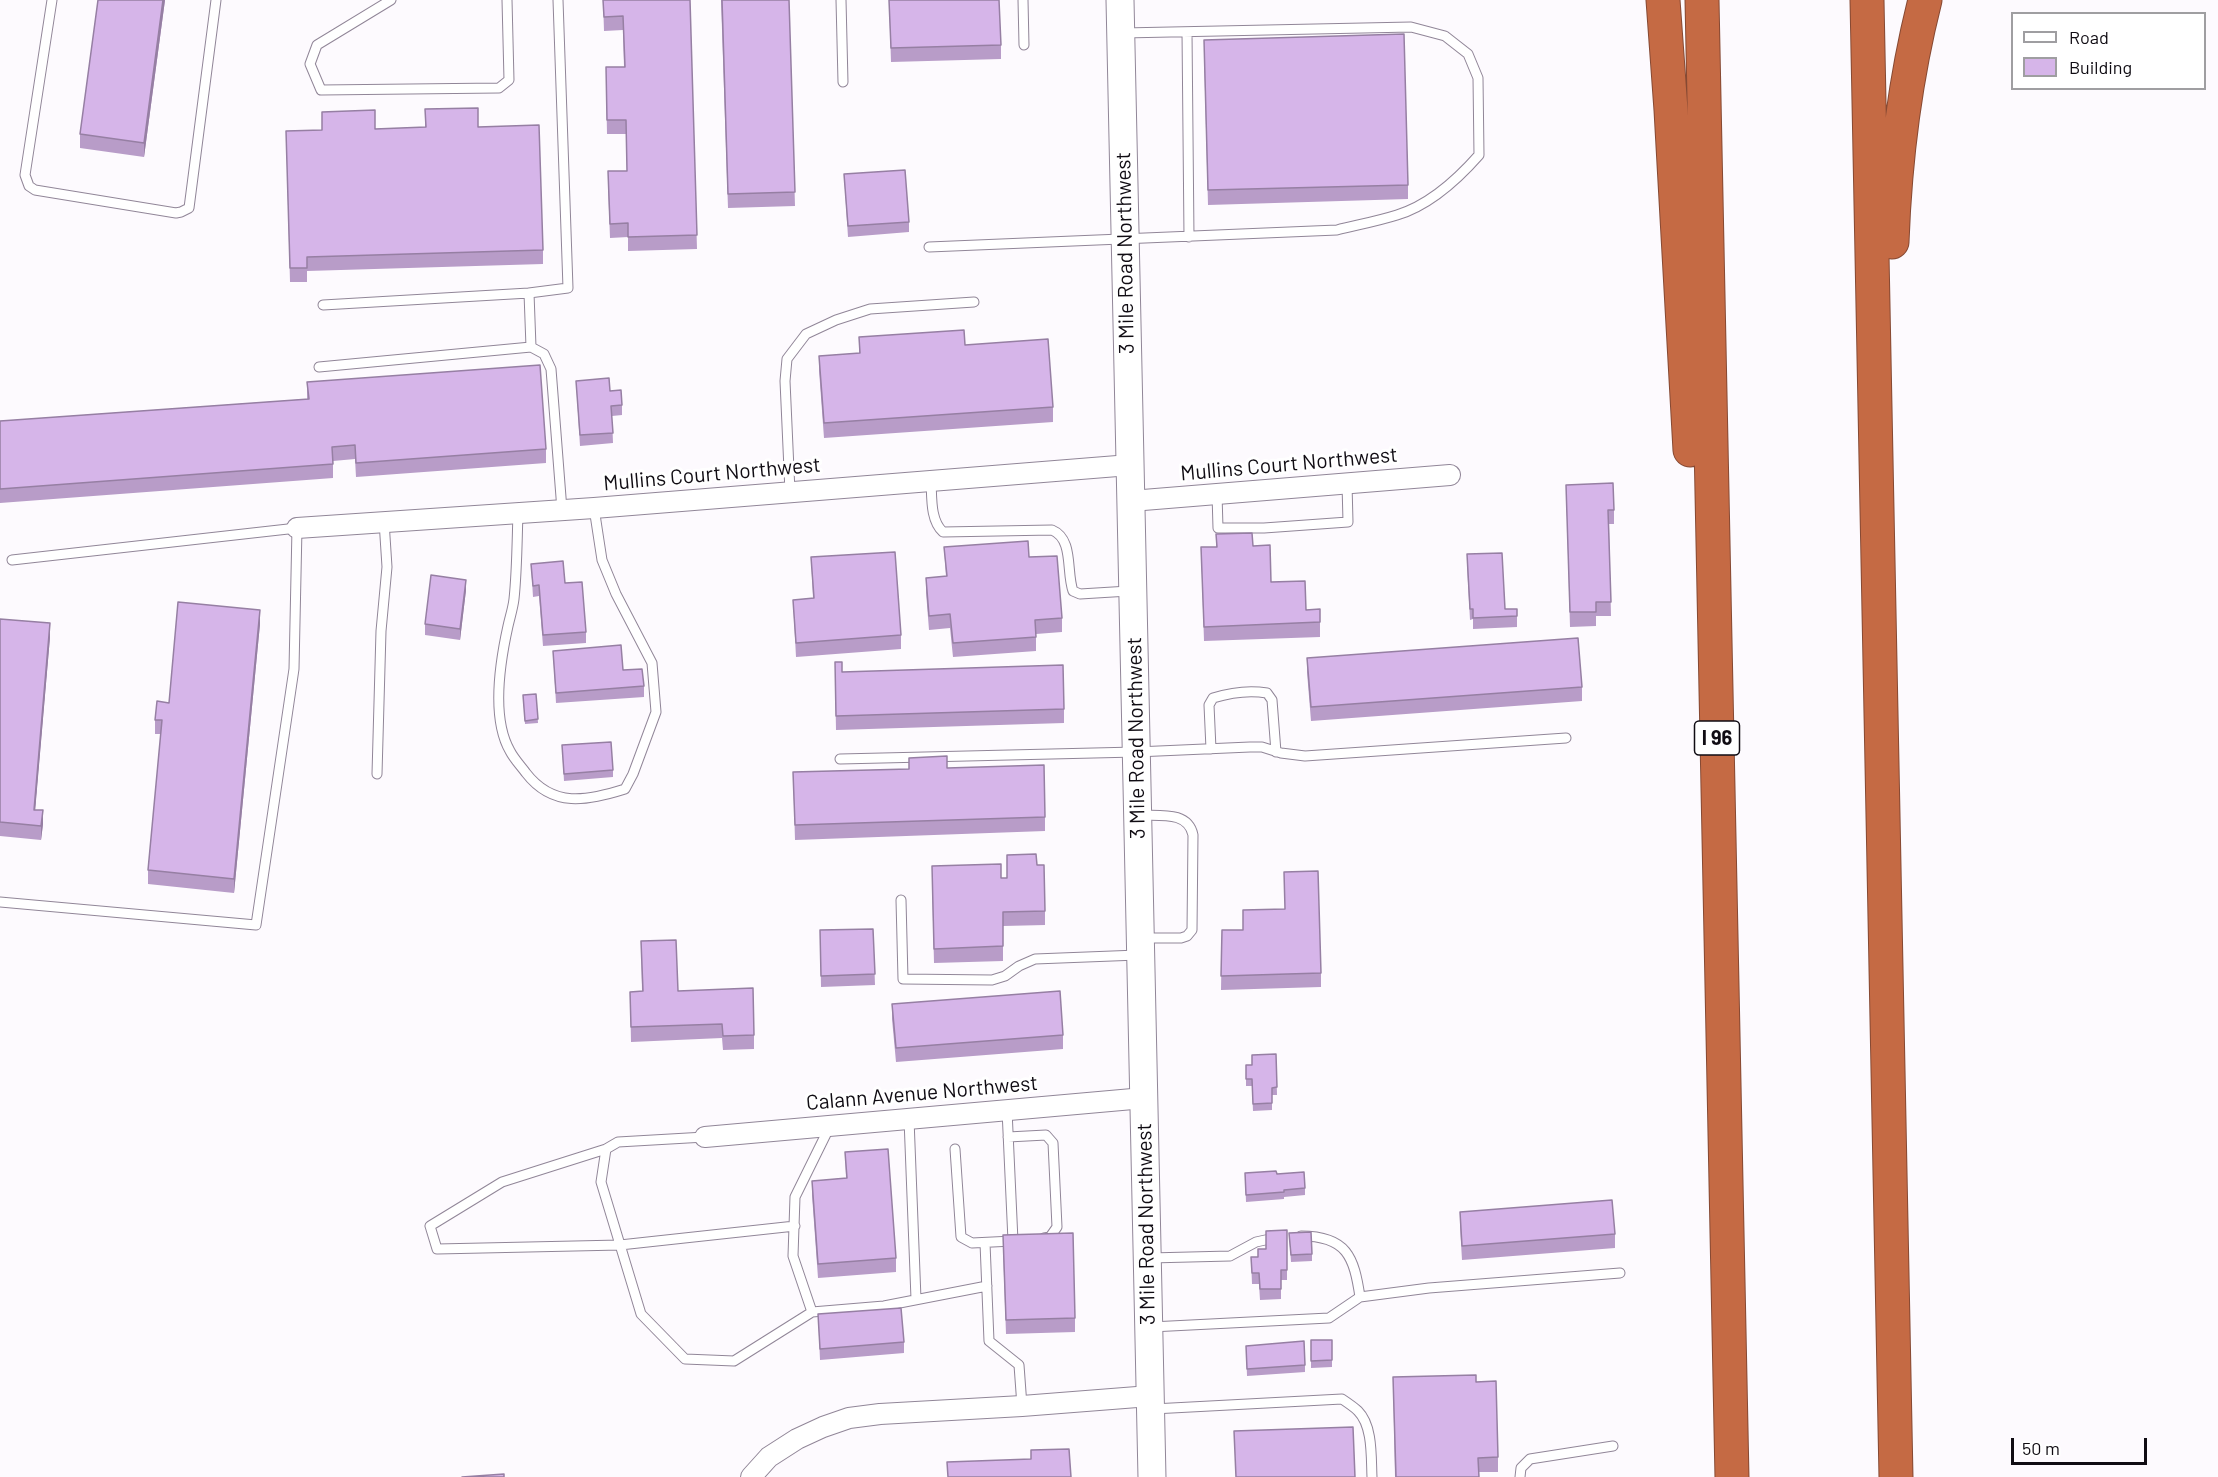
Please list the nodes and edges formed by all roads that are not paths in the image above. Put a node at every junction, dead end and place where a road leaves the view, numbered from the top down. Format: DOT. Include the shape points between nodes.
graph roads {
  1 [pos="52,0"];
  2 [pos="216,0"];
  3 [pos="391,0"];
  4 [pos="507,0"];
  5 [pos="558,0"];
  6 [pos="841,0"];
  7 [pos="1023,0"];
  8 [pos="1120,0"];
  9 [pos="1663,0"];
  10 [pos="1702,0"];
  11 [pos="1867,0"];
  12 [pos="1925,0"];
  13 [pos="1187,32"];
  14 [pos="1121,33"];
  15 [pos="1024,45"];
  16 [pos="843,82"];
  17 [pos="1189,237"];
  18 [pos="1125,240"];
  19 [pos="929,248"];
  20 [pos="529,293"];
  21 [pos="974,302"];
  22 [pos="322,305"];
  23 [pos="531,347"];
  24 [pos="319,366"];
  25 [pos="1130,465"];
  26 [pos="1450,475"];
  27 [pos="931,481"];
  28 [pos="1347,484"];
  29 [pos="790,492"];
  30 [pos="1217,494"];
  31 [pos="1131,501"];
  32 [pos="594,508"];
  33 [pos="562,510"];
  34 [pos="518,513"];
  35 [pos="384,521"];
  36 [pos="297,528"];
  37 [pos="12,560"];
  38 [pos="1880,580"];
  39 [pos="1133,591"];
  40 [pos="1566,738"];
  41 [pos="1211,749"];
  42 [pos="1136,752"];
  43 [pos="1276,752"];
  44 [pos="840,759"];
  45 [pos="377,774"];
  46 [pos="1137,815"];
  47 [pos="901,900"];
  48 [pos="0,902"];
  49 [pos="1140,946"];
  50 [pos="1722,1017"];
  51 [pos="1144,1098"];
  52 [pos="1007,1110"];
  53 [pos="909,1119"];
  54 [pos="830,1126"];
  55 [pos="705,1137"];
  56 [pos="1008,1137"];
  57 [pos="606,1149"];
  58 [pos="955,1149"];
  59 [pos="795,1226"];
  60 [pos="1023,1240"];
  61 [pos="985,1242"];
  62 [pos="620,1245"];
  63 [pos="1147,1258"];
  64 [pos="1620,1273"];
  65 [pos="987,1286"];
  66 [pos="1360,1297"];
  67 [pos="916,1299"];
  68 [pos="812,1312"];
  69 [pos="1149,1327"];
  70 [pos="1150,1402"];
  71 [pos="1022,1406"];
  72 [pos="1612,1446"];
  73 [pos="751,1477"];
  74 [pos="1152,1477"];
  75 [pos="1372,1477"];
  76 [pos="1520,1477"];
  77 [pos="1732,1477"];
  78 [pos="1896,1477"];
  1 -- 2 [label="lane" via="25,175 29,186 176,213 189,208"];
  3 -- 4 [label="lane" via="317,45 310,64 321,90 500,88 509,80"];
  5 -- 20 [label="lane" via="568,288"];
  6 -- 16 [label="lane"];
  7 -- 15 [label="lane"];
  8 -- 14 [label="main road, 3 Mile Road Northwest"];
  9 -- 50 [label="highway"];
  10 -- 50 [label="highway, I 96"];
  11 -- 38 [label="highway"];
  12 -- 38 [label="highway" via="1910,68 1894,196"];
  13 -- 14 [label="lane"];
  13 -- 17 [label="lane"];
  13 -- 17 [label="lane" via="1411,27 1445,36 1468,54 1478,78 1479,155 1438,194 1399,215 1338,230"];
  14 -- 18 [label="main road, 3 Mile Road Northwest"];
  17 -- 18 [label="lane"];
  18 -- 19 [label="lane"];
  18 -- 25 [label="main road, 3 Mile Road Northwest"];
  20 -- 22 [label="lane"];
  20 -- 23 [label="lane"];
  21 -- 29 [label="lane" via="870,309 806,334 787,359"];
  23 -- 24 [label="lane"];
  23 -- 33 [label="lane" via="544,354 551,369"];
  25 -- 27 [label="street, Mullins Court Northwest"];
  25 -- 31 [label="main road, 3 Mile Road Northwest"];
  26 -- 28 [label="street, Mullins Court Northwest"];
  27 -- 29 [label="street, Mullins Court Northwest"];
  27 -- 39 [label="lane" via="934,518 943,532 1052,530 1066,541 1073,591"];
  28 -- 30 [label="street, Mullins Court Northwest"];
  28 -- 30 [label="lane" via="1348,522 1218,528"];
  29 -- 32 [label="street, Mullins Court Northwest"];
  30 -- 31 [label="street, Mullins Court Northwest"];
  31 -- 39 [label="main road, 3 Mile Road Northwest"];
  32 -- 33 [label="street, Mullins Court Northwest"];
  32 -- 34 [label="lane" via="602,561 652,663 656,712 625,789 599,797 553,796 536,786 510,752 500,725 502,667 514,601"];
  33 -- 34 [label="street, Mullins Court Northwest"];
  34 -- 35 [label="street, Mullins Court Northwest"];
  35 -- 36 [label="street, Mullins Court Northwest"];
  35 -- 45 [label="lane" via="387,567"];
  36 -- 37 [label="lane"];
  36 -- 48 [label="lane" via="294,669 256,925"];
  38 -- 78 [label="highway"];
  39 -- 42 [label="main road, 3 Mile Road Northwest"];
  40 -- 43 [label="lane" via="1305,756"];
  41 -- 42 [label="lane"];
  41 -- 43 [label="lane" via="1262,747"];
  41 -- 43 [label="lane" via="1209,705 1213,698 1259,692 1267,693 1272,700"];
  42 -- 44 [label="lane"];
  42 -- 46 [label="main road, 3 Mile Road Northwest"];
  46 -- 49 [label="main road, 3 Mile Road Northwest"];
  46 -- 49 [label="lane" via="1179,817 1186,820 1193,835 1192,930 1181,938"];
  47 -- 49 [label="lane" via="903,979 992,980 1035,959"];
  49 -- 51 [label="main road, 3 Mile Road Northwest"];
  50 -- 77 [label="highway, I 96"];
  51 -- 52 [label="street, Calann Avenue Northwest"];
  51 -- 63 [label="main road, 3 Mile Road Northwest"];
  52 -- 53 [label="street, Calann Avenue Northwest"];
  52 -- 56 [label="lane"];
  53 -- 54 [label="street, Calann Avenue Northwest"];
  53 -- 67 [label="lane"];
  54 -- 55 [label="street, Calann Avenue Northwest"];
  54 -- 59 [label="lane" via="795,1197"];
  55 -- 57 [label="lane" via="618,1143"];
  56 -- 60 [label="lane"];
  56 -- 60 [label="lane" via="1046,1135 1053,1143 1057,1227 1050,1237"];
  57 -- 62 [label="lane" via="601,1182"];
  57 -- 62 [label="lane" via="502,1182 430,1226 437,1249"];
  58 -- 61 [label="lane" via="961,1237 972,1244"];
  59 -- 62 [label="lane"];
  59 -- 68 [label="lane" via="794,1256"];
  60 -- 61 [label="lane"];
  61 -- 65 [label="lane"];
  62 -- 68 [label="lane" via="641,1314 685,1359 734,1361"];
  63 -- 66 [label="lane" via="1230,1256 1266,1239 1319,1236 1343,1248 1352,1259"];
  63 -- 69 [label="main road, 3 Mile Road Northwest"];
  64 -- 66 [label="lane"];
  65 -- 67 [label="lane"];
  65 -- 71 [label="lane" via="989,1341 1019,1365"];
  66 -- 69 [label="lane" via="1329,1318"];
  67 -- 68 [label="lane"];
  69 -- 70 [label="main road, 3 Mile Road Northwest"];
  70 -- 71 [label="street"];
  70 -- 74 [label="main road, 3 Mile Road Northwest"];
  70 -- 75 [label="lane" via="1342,1399 1360,1412 1366,1425"];
  71 -- 73 [label="street" via="849,1418 797,1439 770,1457"];
  72 -- 76 [label="lane" via="1530,1459 1521,1468"];
}
